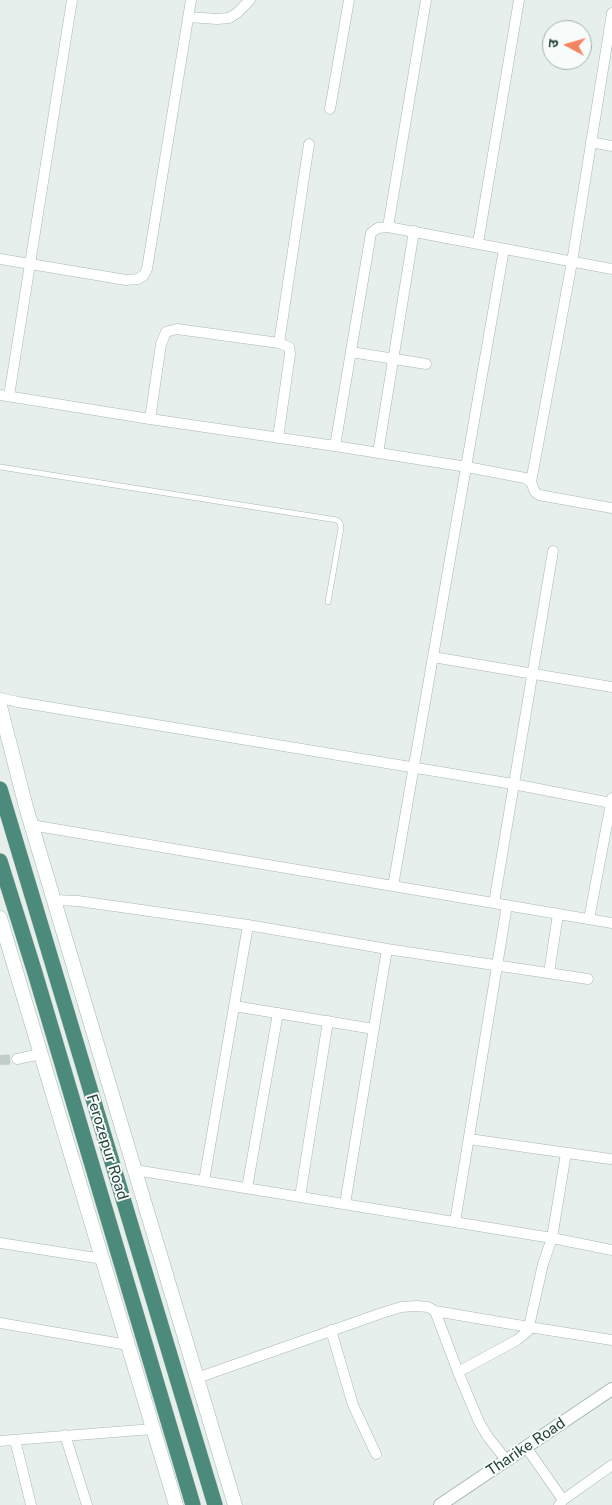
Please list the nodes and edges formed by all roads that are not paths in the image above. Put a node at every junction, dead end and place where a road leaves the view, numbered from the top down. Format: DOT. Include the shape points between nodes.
graph roads {
  1 [pos="72,0"];
  2 [pos="191,0"];
  3 [pos="250,0"];
  4 [pos="349,0"];
  5 [pos="426,0"];
  6 [pos="519,0"];
  7 [pos="188,17"];
  8 [pos="612,20"];
  9 [pos="600,84"];
  10 [pos="612,86"];
  11 [pos="330,109"];
  12 [pos="591,142"];
  13 [pos="309,144"];
  14 [pos="612,146"];
  15 [pos="388,227"];
  16 [pos="414,231"];
  17 [pos="478,244"];
  18 [pos="504,249"];
  19 [pos="0,259"];
  20 [pos="572,262"];
  21 [pos="30,264"];
  22 [pos="612,269"];
  23 [pos="279,343"];
  24 [pos="351,352"];
  25 [pos="394,359"];
  26 [pos="426,364"];
  27 [pos="5,395"];
  28 [pos="150,419"];
  29 [pos="278,438"];
  30 [pos="335,446"];
  31 [pos="378,453"];
  32 [pos="0,467"];
  33 [pos="467,467"];
  34 [pos="531,482"];
  35 [pos="612,508"];
  36 [pos="553,551"];
  37 [pos="328,602"];
  38 [pos="434,657"];
  39 [pos="532,673"];
  40 [pos="612,687"];
  41 [pos="0,698"];
  42 [pos="0,706"];
  43 [pos="414,768"];
  44 [pos="513,784"];
  45 [pos="0,789"];
  46 [pos="612,800"];
  47 [pos="32,825"];
  48 [pos="0,861"];
  49 [pos="393,886"];
  50 [pos="54,900"];
  51 [pos="494,903"];
  52 [pos="508,905"];
  53 [pos="558,914"];
  54 [pos="0,918"];
  55 [pos="589,919"];
  56 [pos="612,923"];
  57 [pos="248,925"];
  58 [pos="387,949"];
  59 [pos="498,965"];
  60 [pos="549,973"];
  61 [pos="588,979"];
  62 [pos="234,1006"];
  63 [pos="278,1013"];
  64 [pos="328,1021"];
  65 [pos="374,1029"];
  66 [pos="41,1054"];
  67 [pos="17,1059"];
  68 [pos="469,1139"];
  69 [pos="566,1153"];
  70 [pos="610,1159"];
  71 [pos="135,1170"];
  72 [pos="204,1181"];
  73 [pos="247,1188"];
  74 [pos="300,1197"];
  75 [pos="345,1204"];
  76 [pos="455,1222"];
  77 [pos="552,1238"];
  78 [pos="0,1243"];
  79 [pos="612,1250"];
  80 [pos="103,1259"];
  81 [pos="435,1311"];
  82 [pos="0,1322"];
  83 [pos="529,1327"];
  84 [pos="331,1330"];
  85 [pos="612,1340"];
  86 [pos="128,1345"];
  87 [pos="458,1372"];
  88 [pos="197,1378"];
  89 [pos="612,1389"];
  90 [pos="153,1429"];
  91 [pos="65,1435"];
  92 [pos="0,1440"];
  93 [pos="15,1440"];
  94 [pos="526,1447"];
  95 [pos="376,1454"];
  96 [pos="507,1461"];
  97 [pos="612,1465"];
  98 [pos="561,1502"];
  99 [pos="174,1504"];
  100 [pos="31,1505"];
  101 [pos="87,1505"];
  102 [pos="193,1505"];
  103 [pos="215,1505"];
  104 [pos="235,1505"];
  105 [pos="440,1505"];
  1 -- 21 [label="street"];
  2 -- 7 [label="street"];
  3 -- 7 [label="street" via="229,18"];
  4 -- 11 [label="street"];
  5 -- 15 [label="street"];
  6 -- 17 [label="street"];
  7 -- 21 [label="street" via="144,275 126,280"];
  8 -- 9 [label="street"];
  9 -- 10 [label="street"];
  9 -- 12 [label="street"];
  12 -- 14 [label="street"];
  12 -- 20 [label="street"];
  13 -- 23 [label="street"];
  15 -- 16 [label="street"];
  15 -- 24 [label="street" via="378,228 371,234"];
  16 -- 17 [label="street"];
  16 -- 25 [label="street"];
  17 -- 18 [label="street"];
  18 -- 20 [label="street"];
  18 -- 33 [label="street"];
  19 -- 21 [label="street"];
  20 -- 22 [label="street"];
  20 -- 34 [label="street"];
  21 -- 27 [label="street"];
  23 -- 28 [label="street" via="177,329 166,332 160,344"];
  23 -- 29 [label="street" via="289,347 290,354"];
  24 -- 25 [label="street"];
  24 -- 30 [label="street"];
  25 -- 26 [label="street"];
  25 -- 31 [label="street"];
  27 -- 28 [label="street"];
  28 -- 29 [label="street"];
  29 -- 30 [label="street"];
  30 -- 31 [label="street"];
  31 -- 33 [label="street"];
  32 -- 37 [label="lane" via="337,520 341,528"];
  33 -- 34 [label="street" via="518,476"];
  33 -- 38 [label="street"];
  34 -- 35 [label="street" via="539,495"];
  36 -- 39 [label="street"];
  38 -- 39 [label="street"];
  38 -- 43 [label="street"];
  39 -- 40 [label="street"];
  39 -- 44 [label="street"];
  41 -- 43 [label="street"];
  42 -- 47 [label="main road"];
  43 -- 44 [label="street"];
  43 -- 49 [label="street"];
  44 -- 46 [label="street"];
  44 -- 51 [label="street"];
  45 -- 103 [label="highway, Ferozepur Road"];
  46 -- 55 [label="street"];
  47 -- 49 [label="street"];
  47 -- 50 [label="main road"];
  48 -- 102 [label="highway, Ferozepur Road"];
  49 -- 51 [label="street"];
  50 -- 57 [label="street"];
  50 -- 71 [label="main road"];
  51 -- 52 [label="street"];
  52 -- 53 [label="street"];
  52 -- 59 [label="street"];
  53 -- 55 [label="street"];
  53 -- 60 [label="street"];
  54 -- 66 [label="main road"];
  55 -- 56 [label="street"];
  57 -- 58 [label="street"];
  57 -- 62 [label="street"];
  58 -- 59 [label="street"];
  58 -- 65 [label="street"];
  59 -- 60 [label="street"];
  59 -- 68 [label="street"];
  60 -- 61 [label="street"];
  62 -- 63 [label="street"];
  62 -- 72 [label="street"];
  63 -- 64 [label="street"];
  63 -- 73 [label="street"];
  64 -- 65 [label="street"];
  64 -- 74 [label="street"];
  65 -- 75 [label="street"];
  66 -- 67 [label="street"];
  66 -- 80 [label="main road"];
  68 -- 69 [label="street"];
  68 -- 76 [label="street"];
  69 -- 70 [label="street"];
  69 -- 77 [label="street"];
  71 -- 72 [label="street"];
  71 -- 88 [label="main road"];
  72 -- 73 [label="street"];
  73 -- 74 [label="street"];
  74 -- 75 [label="street"];
  75 -- 76 [label="street"];
  76 -- 77 [label="street"];
  77 -- 79 [label="street"];
  77 -- 83 [label="street"];
  78 -- 80 [label="street"];
  80 -- 86 [label="main road"];
  81 -- 83 [label="street"];
  81 -- 84 [label="street" via="422,1306 402,1307"];
  81 -- 87 [label="street"];
  82 -- 86 [label="street"];
  83 -- 85 [label="street"];
  83 -- 87 [label="street" via="517,1340"];
  84 -- 88 [label="street"];
  84 -- 95 [label="street" via="353,1405"];
  86 -- 90 [label="main road"];
  87 -- 96 [label="street" via="488,1437"];
  88 -- 104 [label="main road"];
  89 -- 94 [label="street, Tharike Road"];
  90 -- 91 [label="street"];
  90 -- 99 [label="main road"];
  91 -- 93 [label="street"];
  91 -- 101 [label="street"];
  92 -- 93 [label="street"];
  93 -- 100 [label="street"];
  94 -- 96 [label="street, Tharike Road"];
  94 -- 98 [label="street"];
  96 -- 105 [label="street, Tharike Road"];
  97 -- 98 [label="street"];
}
